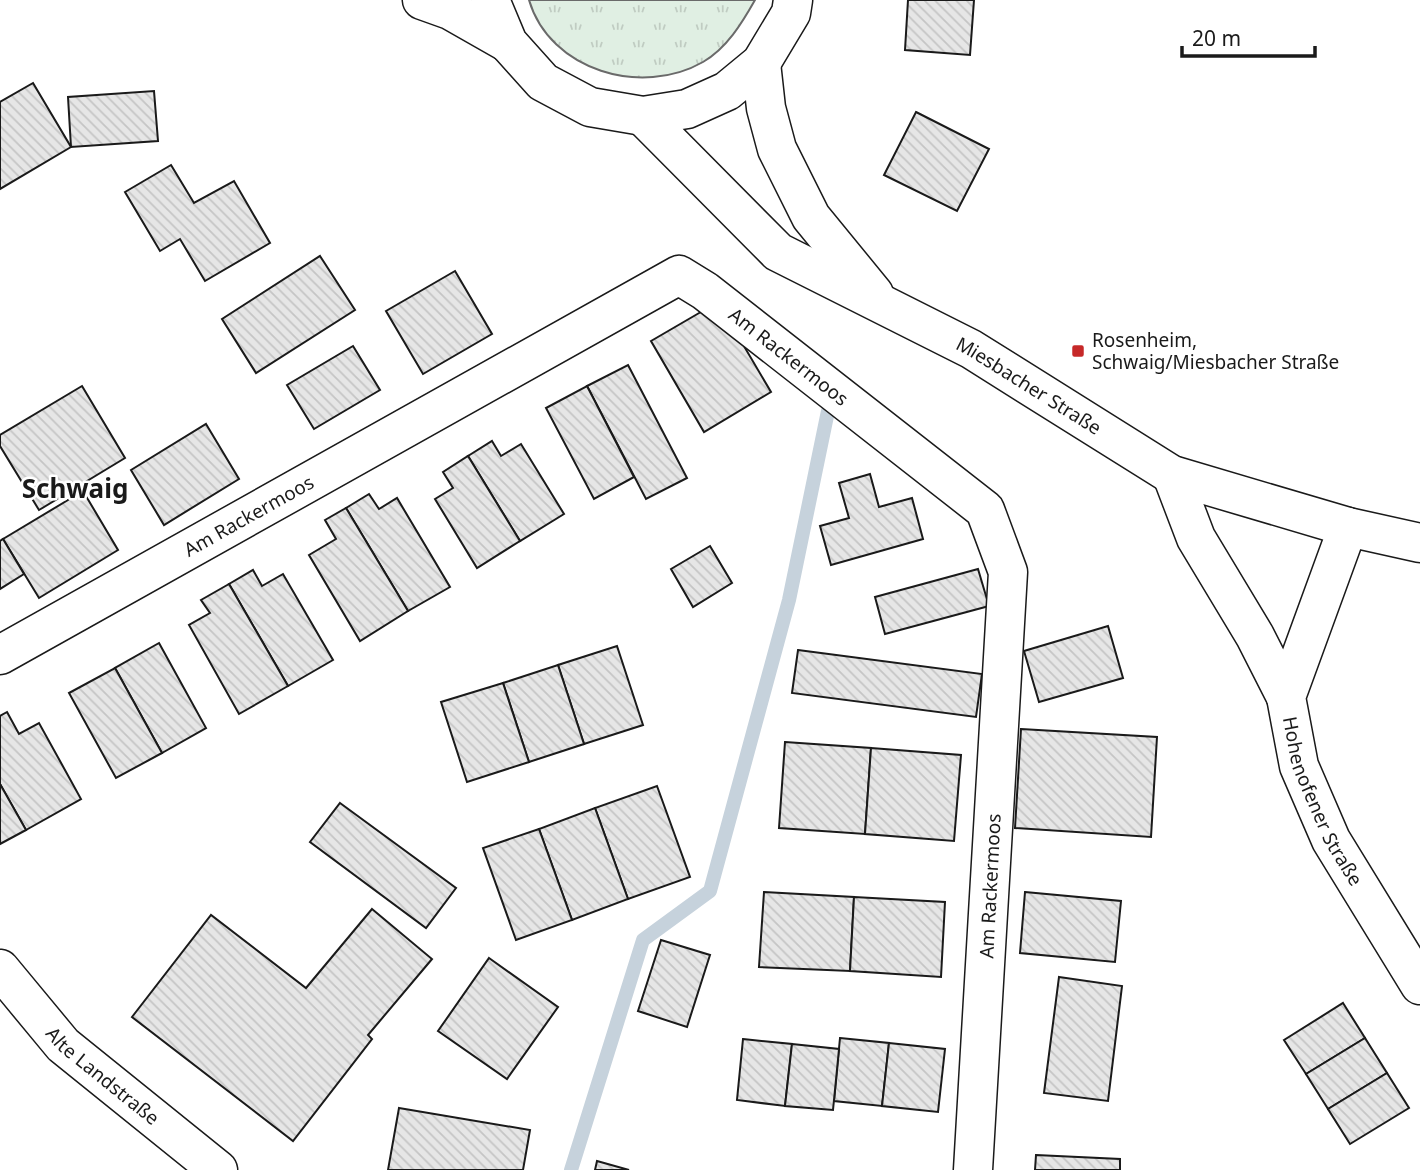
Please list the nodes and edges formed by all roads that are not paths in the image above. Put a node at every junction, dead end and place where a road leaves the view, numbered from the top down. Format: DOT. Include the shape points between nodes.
graph roads {
  1 [pos="422,0"];
  2 [pos="490,0"];
  3 [pos="793,0"];
  4 [pos="508,43"];
  5 [pos="761,62"];
  6 [pos="643,116"];
  7 [pos="882,304"];
  8 [pos="1172,475"];
  9 [pos="1348,527"];
  10 [pos="1420,544"];
  11 [pos="0,655"];
  12 [pos="1286,697"];
  13 [pos="0,969"];
  14 [pos="1420,985"];
  15 [pos="218,1170"];
  16 [pos="973,1170"];
  1 -- 4 [label="main road" via="450,10"];
  2 -- 4 [label="main road"];
  3 -- 5 [label="main road" via="791,13"];
  4 -- 6 [label="main road" via="544,82 578,101"];
  5 -- 6 [label="main road" via="727,91 687,109"];
  5 -- 7 [label="main road, Miesbacher Straße" via="777,149 810,217"];
  6 -- 7 [label="main road, Miesbacher Straße" via="778,252"];
  7 -- 8 [label="main road, Miesbacher Straße" via="971,349"];
  8 -- 9 [label="main road, Miesbacher Straße"];
  8 -- 12 [label="main road" via="1196,538"];
  9 -- 10 [label="main road, Miesbacher Straße"];
  9 -- 12 [label="main road, Hohenofener Straße"];
  11 -- 16 [label="main road, Am Rackermoos" via="679,275 985,510 1008,572"];
  12 -- 14 [label="main road, Hohenofener Straße" via="1299,766 1331,840"];
  13 -- 15 [label="main road, Alte Landstraße" via="63,1045"];
}
